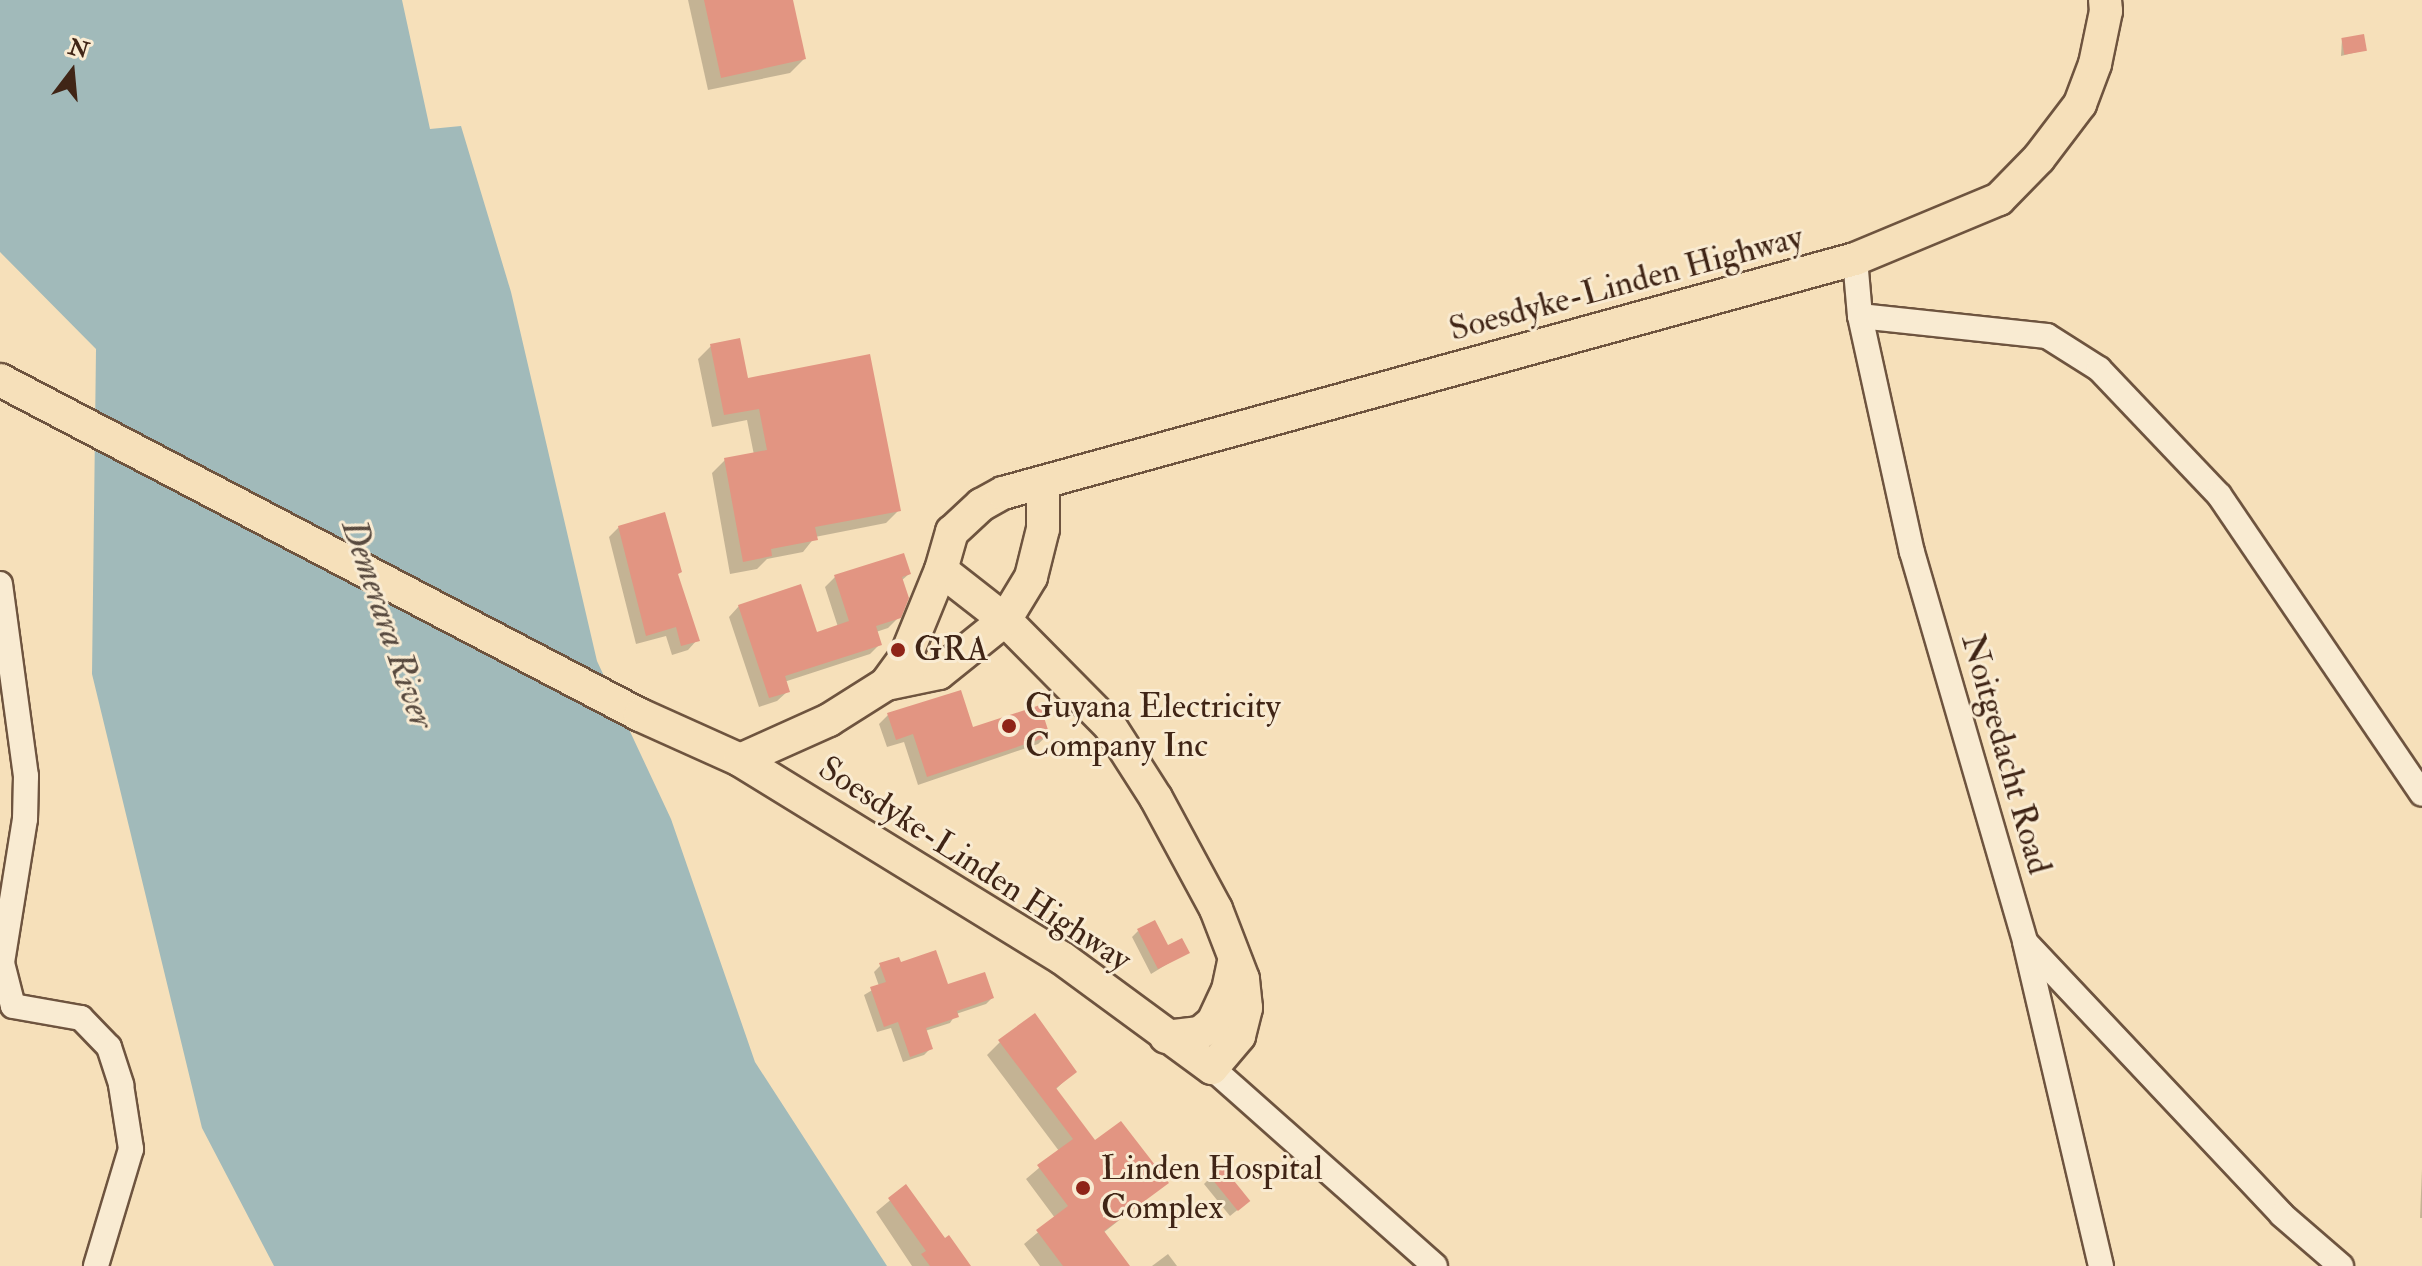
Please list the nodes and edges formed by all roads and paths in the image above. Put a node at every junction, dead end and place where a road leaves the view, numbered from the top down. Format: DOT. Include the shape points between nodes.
graph roads {
  1 [pos="2105,0"];
  2 [pos="1855,259"];
  3 [pos="1860,316"];
  4 [pos="0,380"];
  5 [pos="1043,484"];
  6 [pos="941,570"];
  7 [pos="0,584"];
  8 [pos="1005,620"];
  9 [pos="886,684"];
  10 [pos="740,760"];
  11 [pos="2422,794"];
  12 [pos="2025,942"];
  13 [pos="1235,958"];
  14 [pos="6,1011"];
  15 [pos="1166,1037"];
  16 [pos="1212,1068"];
  17 [pos="96,1266"];
  18 [pos="1435,1266"];
  19 [pos="2101,1266"];
  20 [pos="2341,1266"];
  1 -- 2 [label="main road, Soesdyke-Linden Highway" via="2095,64 2080,104 2039,158 1999,199"];
  2 -- 3 [label="street, Noitgedacht Road"];
  2 -- 5 [label="main road, Soesdyke-Linden Highway"];
  3 -- 11 [label="street" via="2047,336 2099,369 2219,495"];
  3 -- 12 [label="street, Noitgedacht Road" via="1912,552"];
  4 -- 10 [label="main road, Soesdyke-Linden Highway" via="640,715"];
  5 -- 6 [label="main road, Soesdyke-Linden Highway" via="1003,493 981,505 952,532"];
  5 -- 8 [label="main road, Soesdyke-Linden Highway" via="1043,529 1031,577"];
  6 -- 8 [label="main road"];
  6 -- 9 [label="main road, Soesdyke-Linden Highway" via="905,658"];
  7 -- 14 [label="street" via="26,776 25,819 2,963"];
  8 -- 9 [label="main road, Soesdyke-Linden Highway" via="939,673"];
  8 -- 13 [label="main road" via="1110,726 1209,895"];
  9 -- 10 [label="main road, Soesdyke-Linden Highway" via="829,720"];
  10 -- 15 [label="main road, Soesdyke-Linden Highway" via="1062,958"];
  12 -- 19 [label="street, Noitgedacht Road"];
  12 -- 20 [label="street" via="2282,1215"];
  13 -- 15 [label="main road" via="1213,1022 1200,1033"];
  13 -- 16 [label="main road" via="1246,1008 1239,1036"];
  14 -- 17 [label="street" via="81,1018 109,1047 131,1149"];
  15 -- 16 [label="main road, Soesdyke-Linden Highway"];
  16 -- 18 [label="street"];
}
